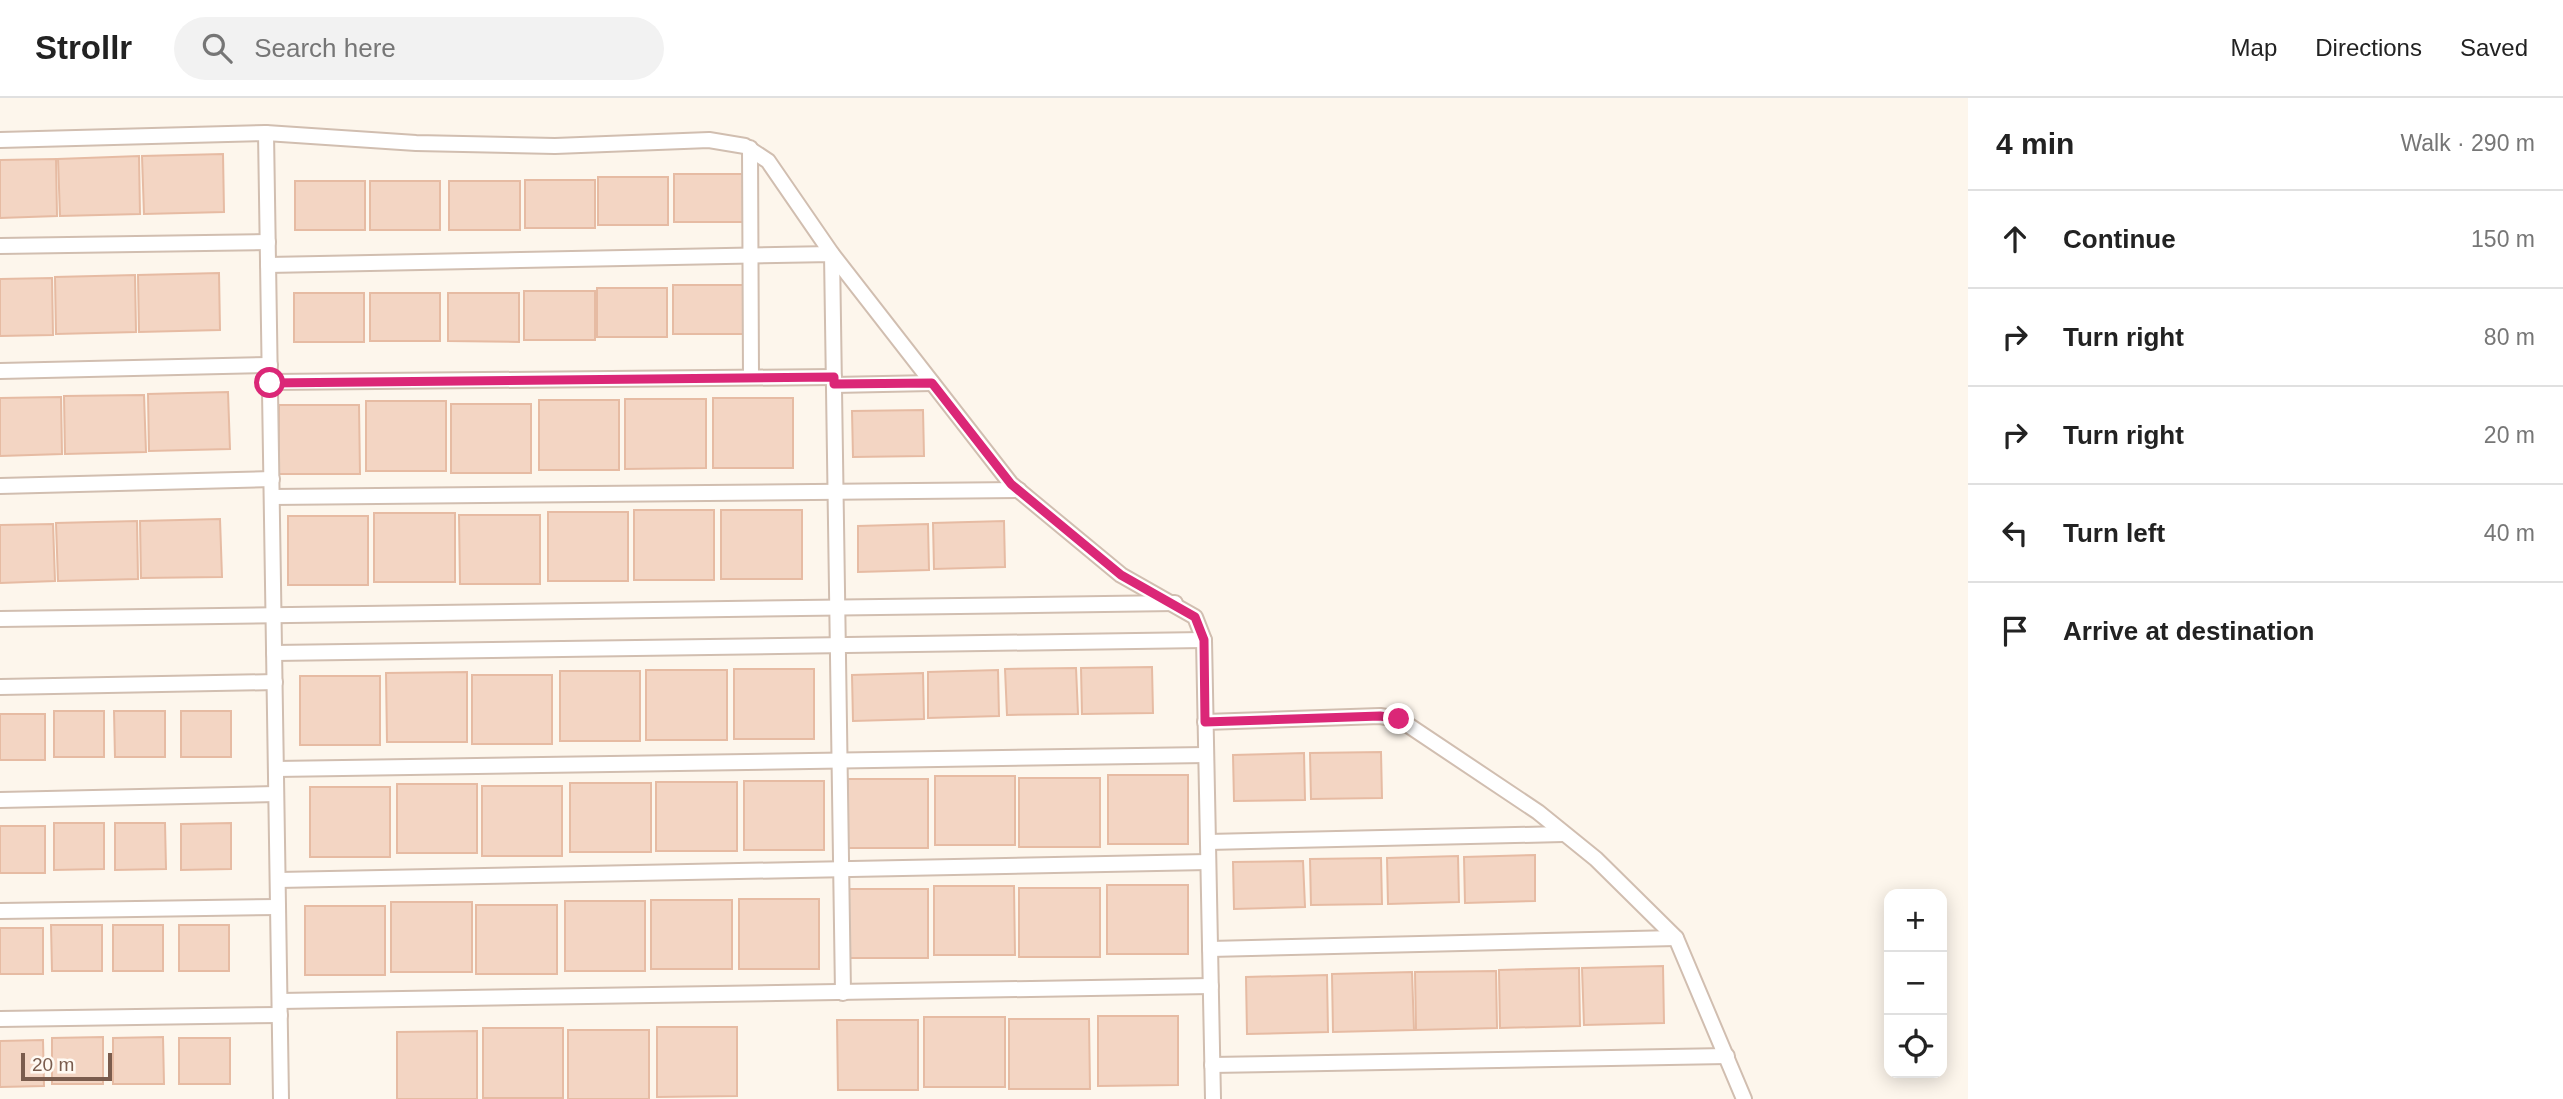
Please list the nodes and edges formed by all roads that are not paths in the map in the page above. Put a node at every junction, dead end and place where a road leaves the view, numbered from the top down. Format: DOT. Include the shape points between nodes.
graph roads {
  1 [pos="266,133"];
  2 [pos="0,140"];
  3 [pos="750,148"];
  4 [pos="268,242"];
  5 [pos="0,246"];
  6 [pos="832,254"];
  7 [pos="751,257"];
  8 [pos="268,265"];
  9 [pos="270,365"];
  10 [pos="0,371"];
  11 [pos="751,377"];
  12 [pos="834,381"];
  13 [pos="270,383"];
  14 [pos="932,383"];
  15 [pos="272,479"];
  16 [pos="0,486"];
  17 [pos="1018,490"];
  18 [pos="834,491"];
  19 [pos="272,497"];
  20 [pos="1175,603"];
  21 [pos="836,608"];
  22 [pos="273,615"];
  23 [pos="0,619"];
  24 [pos="1204,640"];
  25 [pos="836,645"];
  26 [pos="274,653"];
  27 [pos="275,682"];
  28 [pos="0,688"];
  29 [pos="1205,722"];
  30 [pos="1206,755"];
  31 [pos="839,762"];
  32 [pos="276,769"];
  33 [pos="276,794"];
  34 [pos="0,800"];
  35 [pos="1563,834"];
  36 [pos="1208,842"];
  37 [pos="1209,862"];
  38 [pos="841,869"];
  39 [pos="278,880"];
  40 [pos="278,907"];
  41 [pos="0,911"];
  42 [pos="1676,938"];
  43 [pos="1210,949"];
  44 [pos="1211,986"];
  45 [pos="843,993"];
  46 [pos="280,1008"];
  47 [pos="0,1019"];
  48 [pos="1727,1056"];
  49 [pos="1212,1065"];
  50 [pos="281,1099"];
  51 [pos="1213,1099"];
  52 [pos="1744,1099"];
  1 -- 2 [label="lane"];
  1 -- 3 [label="lane" via="541,146 709,140"];
  1 -- 4 [label="lane"];
  3 -- 6 [label="lane" via="768,161"];
  3 -- 7 [label="lane"];
  4 -- 5 [label="lane"];
  4 -- 8 [label="lane"];
  6 -- 7 [label="lane"];
  6 -- 12 [label="lane"];
  6 -- 14 [label="lane"];
  7 -- 8 [label="lane"];
  7 -- 11 [label="lane"];
  8 -- 9 [label="lane"];
  9 -- 10 [label="lane"];
  9 -- 13 [label="lane"];
  11 -- 12 [label="lane"];
  11 -- 13 [label="lane"];
  12 -- 14 [label="lane"];
  12 -- 18 [label="lane"];
  13 -- 15 [label="lane"];
  14 -- 17 [label="lane"];
  15 -- 16 [label="lane"];
  15 -- 19 [label="lane"];
  17 -- 18 [label="lane"];
  17 -- 20 [label="lane" via="1121,575"];
  18 -- 19 [label="lane"];
  18 -- 21 [label="lane"];
  19 -- 22 [label="lane"];
  20 -- 21 [label="lane"];
  20 -- 24 [label="lane" via="1195,617"];
  21 -- 22 [label="lane"];
  21 -- 25 [label="lane"];
  22 -- 23 [label="lane"];
  22 -- 26 [label="lane"];
  24 -- 25 [label="lane"];
  24 -- 29 [label="lane"];
  25 -- 26 [label="lane"];
  25 -- 31 [label="lane"];
  26 -- 27 [label="lane"];
  27 -- 28 [label="lane"];
  27 -- 32 [label="lane"];
  29 -- 30 [label="lane"];
  29 -- 35 [label="lane" via="1399,719 1527,804"];
  30 -- 31 [label="lane"];
  30 -- 36 [label="lane"];
  31 -- 32 [label="lane"];
  31 -- 38 [label="lane"];
  32 -- 33 [label="lane"];
  33 -- 34 [label="lane"];
  33 -- 39 [label="lane"];
  35 -- 36 [label="lane"];
  35 -- 42 [label="lane" via="1596,859"];
  36 -- 37 [label="lane"];
  37 -- 38 [label="lane"];
  37 -- 43 [label="lane"];
  38 -- 39 [label="lane"];
  38 -- 45 [label="lane"];
  39 -- 40 [label="lane"];
  40 -- 41 [label="lane"];
  40 -- 46 [label="lane"];
  42 -- 43 [label="lane"];
  42 -- 48 [label="lane"];
  43 -- 44 [label="lane"];
  44 -- 45 [label="lane"];
  44 -- 49 [label="lane"];
  45 -- 46 [label="lane"];
  46 -- 47 [label="lane"];
  46 -- 50 [label="lane"];
  48 -- 49 [label="lane"];
  48 -- 52 [label="lane"];
  49 -- 51 [label="lane"];
}
